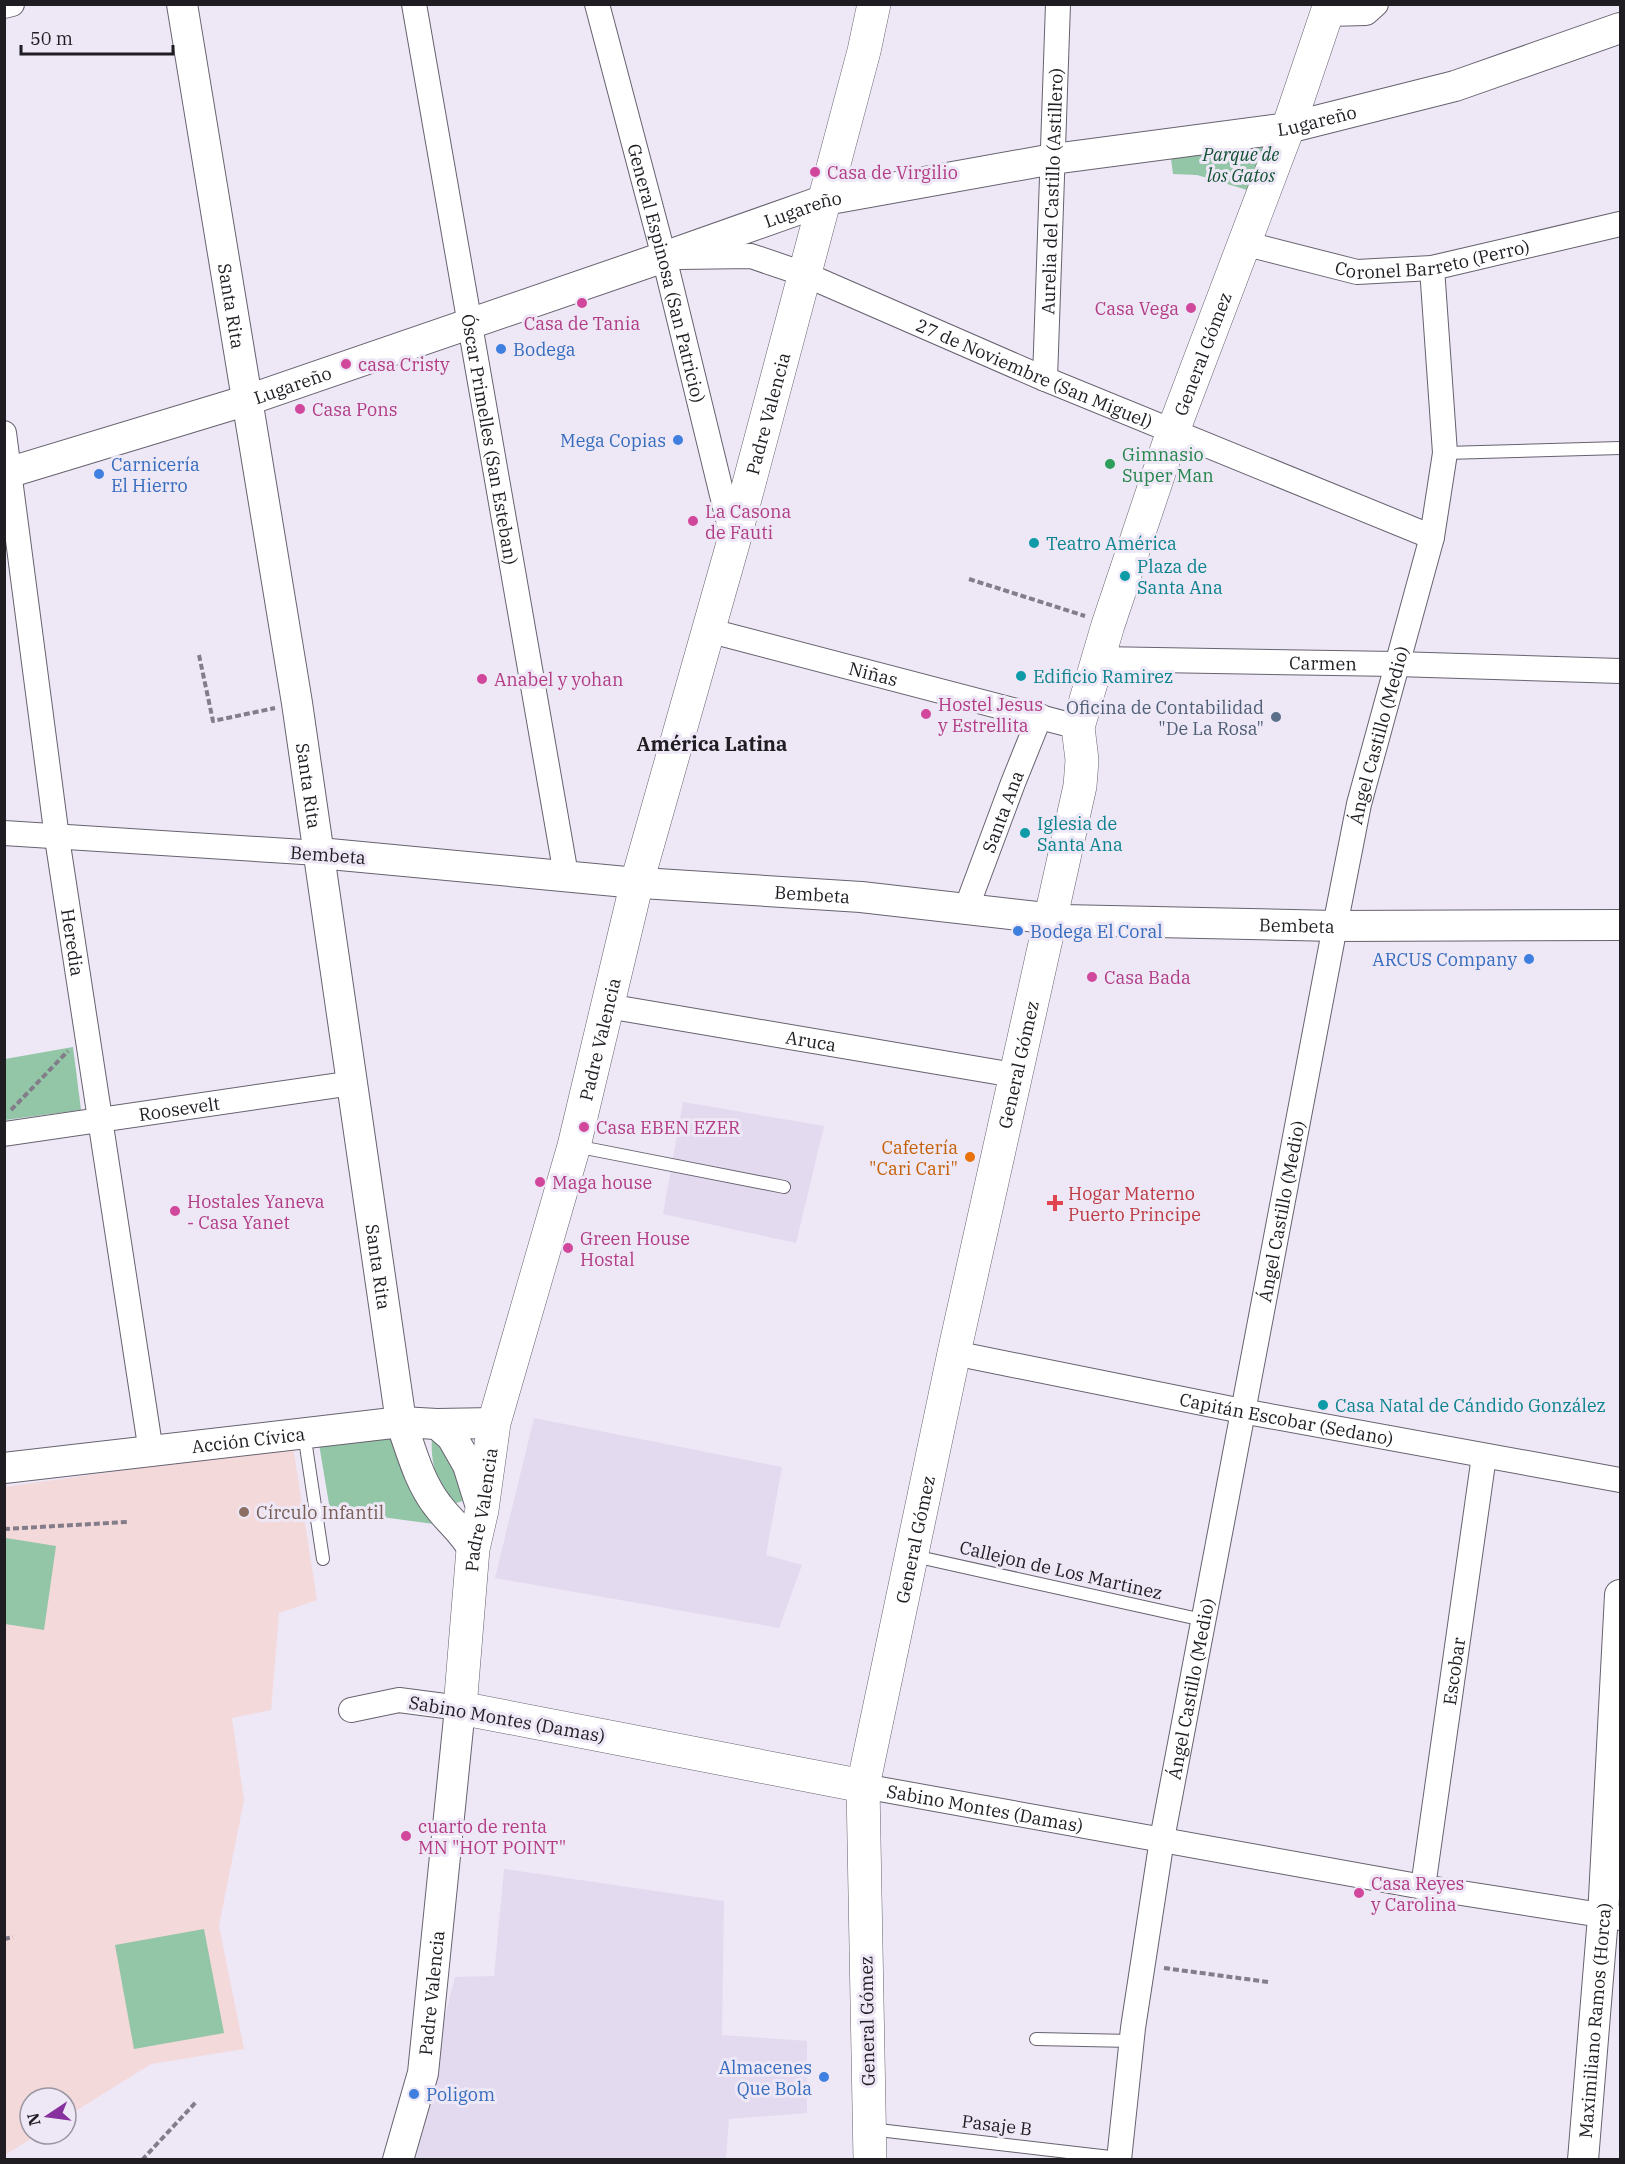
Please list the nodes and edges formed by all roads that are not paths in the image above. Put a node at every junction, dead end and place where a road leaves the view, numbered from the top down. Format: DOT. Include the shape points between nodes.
graph roads {
  1 [pos="12,4"];
  2 [pos="182,4"];
  3 [pos="414,4"];
  4 [pos="597,4"];
  5 [pos="874,4"];
  6 [pos="1058,4"];
  7 [pos="1376,4"];
  8 [pos="4,6"];
  9 [pos="1329,9"];
  10 [pos="1620,28"];
  11 [pos="1274,139"];
  12 [pos="1053,159"];
  13 [pos="825,200"];
  14 [pos="1620,224"];
  15 [pos="1244,243"];
  16 [pos="664,257"];
  17 [pos="1432,268"];
  18 [pos="804,274"];
  19 [pos="470,322"];
  20 [pos="1045,379"];
  21 [pos="248,400"];
  22 [pos="1173,431"];
  23 [pos="4,433"];
  24 [pos="1620,448"];
  25 [pos="1445,453"];
  26 [pos="7,474"];
  27 [pos="1432,537"];
  28 [pos="734,540"];
  29 [pos="707,630"];
  30 [pos="1098,659"];
  31 [pos="1396,664"];
  32 [pos="1620,671"];
  33 [pos="1040,716"];
  34 [pos="1078,727"];
  35 [pos="4,833"];
  36 [pos="57,838"];
  37 [pos="319,853"];
  38 [pos="566,875"];
  39 [pos="637,882"];
  40 [pos="966,909"];
  41 [pos="1051,919"];
  42 [pos="1620,925"];
  43 [pos="1335,926"];
  44 [pos="607,1006"];
  45 [pos="1014,1075"];
  46 [pos="353,1083"];
  47 [pos="100,1120"];
  48 [pos="4,1134"];
  49 [pos="574,1146"];
  50 [pos="784,1187"];
  51 [pos="954,1353"];
  52 [pos="1242,1411"];
  53 [pos="401,1422"];
  54 [pos="437,1424"];
  55 [pos="494,1424"];
  56 [pos="303,1432"];
  57 [pos="151,1452"];
  58 [pos="1484,1456"];
  59 [pos="4,1468"];
  60 [pos="1620,1480"];
  61 [pos="482,1510"];
  62 [pos="473,1549"];
  63 [pos="910,1555"];
  64 [pos="323,1559"];
  65 [pos="1620,1595"];
  66 [pos="1203,1620"];
  67 [pos="460,1708"];
  68 [pos="351,1710"];
  69 [pos="863,1786"];
  70 [pos="1162,1839"];
  71 [pos="1424,1887"];
  72 [pos="1612,1918"];
  73 [pos="1036,2038"];
  74 [pos="1132,2041"];
  75 [pos="870,2144"];
  76 [pos="1119,2159"];
  77 [pos="398,2160"];
  78 [pos="1583,2160"];
  1 -- 8 [label="street"];
  2 -- 21 [label="street, Santa Rita"];
  3 -- 19 [label="street, Óscar Primelles (San Esteban)"];
  4 -- 16 [label="street, General Espinosa (San Patricio)"];
  5 -- 13 [label="main road, Padre Valencia"];
  6 -- 12 [label="street, Aurelia del Castillo (Astillero)"];
  7 -- 9 [label="street" via="1366,13"];
  9 -- 11 [label="main road, General Gómez"];
  10 -- 11 [label="street, Lugareño" via="1455,86"];
  11 -- 12 [label="street, Lugareño"];
  11 -- 15 [label="main road, General Gómez"];
  12 -- 13 [label="street, Lugareño"];
  12 -- 20 [label="street, Aurelia del Castillo (Astillero)"];
  13 -- 16 [label="street, Lugareño"];
  13 -- 18 [label="main road, Padre Valencia"];
  14 -- 17 [label="street, Coronel Barreto (Perro)"];
  15 -- 17 [label="street, Coronel Barreto (Perro)" via="1357,272"];
  15 -- 22 [label="main road, General Gómez"];
  16 -- 18 [label="street, 27 de Noviembre (San Miguel)" via="751,256"];
  16 -- 19 [label="street, Lugareño"];
  16 -- 28 [label="street, General Espinosa (San Patricio)"];
  17 -- 25 [label="street, Ángel Castillo (Medio)"];
  18 -- 20 [label="street, 27 de Noviembre (San Miguel)"];
  18 -- 28 [label="main road, Padre Valencia"];
  19 -- 21 [label="street, Lugareño"];
  19 -- 38 [label="street, Óscar Primelles (San Esteban)"];
  20 -- 22 [label="street, 27 de Noviembre (San Miguel)"];
  21 -- 26 [label="street, Lugareño"];
  21 -- 37 [label="street, Santa Rita"];
  22 -- 27 [label="street, 27 de Noviembre (San Miguel)"];
  22 -- 30 [label="main road, General Gómez"];
  23 -- 26 [label="street, Heredia"];
  24 -- 25 [label="lane"];
  25 -- 27 [label="street, Ángel Castillo (Medio)"];
  26 -- 36 [label="street, Heredia"];
  27 -- 31 [label="street, Ángel Castillo (Medio)"];
  28 -- 29 [label="main road, Padre Valencia"];
  29 -- 33 [label="street, Niñas"];
  29 -- 39 [label="main road, Padre Valencia"];
  30 -- 31 [label="street, Carmen"];
  30 -- 34 [label="main road, General Gómez"];
  31 -- 32 [label="street, Carmen"];
  31 -- 43 [label="street, Ángel Castillo (Medio)" via="1359,804"];
  33 -- 34 [label="street"];
  33 -- 40 [label="street, Santa Ana"];
  34 -- 41 [label="main road, General Gómez" via="1080,786"];
  35 -- 36 [label="street, Bembeta"];
  36 -- 37 [label="street, Bembeta"];
  36 -- 47 [label="street, Heredia"];
  37 -- 38 [label="street, Bembeta"];
  37 -- 46 [label="street, Santa Rita"];
  38 -- 39 [label="street, Bembeta"];
  39 -- 40 [label="street, Bembeta" via="861,897"];
  39 -- 44 [label="main road, Padre Valencia"];
  40 -- 41 [label="street, Bembeta"];
  41 -- 43 [label="street, Bembeta"];
  41 -- 45 [label="main road, General Gómez"];
  42 -- 43 [label="street, Bembeta"];
  43 -- 52 [label="street, Ángel Castillo (Medio)"];
  44 -- 45 [label="street, Aruca"];
  44 -- 49 [label="main road, Padre Valencia"];
  45 -- 51 [label="main road, General Gómez"];
  46 -- 47 [label="street, Roosevelt"];
  46 -- 53 [label="street, Santa Rita"];
  47 -- 48 [label="street, Roosevelt"];
  47 -- 57 [label="street, Heredia"];
  49 -- 50 [label="lane"];
  49 -- 55 [label="main road, Padre Valencia"];
  51 -- 52 [label="street, Capitán Escobar (Sedano)"];
  51 -- 63 [label="main road, General Gómez"];
  52 -- 58 [label="street, Capitán Escobar (Sedano)"];
  52 -- 66 [label="street, Ángel Castillo (Medio)"];
  53 -- 54 [label="street, Acción Cívica"];
  53 -- 56 [label="street, Acción Cívica"];
  53 -- 62 [label="street, Santa Rita" via="421,1478 438,1507 465,1534"];
  54 -- 55 [label="street, Acción Cívica"];
  54 -- 61 [label="street" via="452,1437 468,1465"];
  55 -- 61 [label="main road, Padre Valencia"];
  56 -- 57 [label="street, Acción Cívica"];
  56 -- 64 [label="lane"];
  57 -- 59 [label="street, Acción Cívica"];
  58 -- 60 [label="street, Capitán Escobar (Sedano)"];
  58 -- 71 [label="street, Escobar"];
  61 -- 62 [label="main road, Padre Valencia"];
  62 -- 67 [label="main road, Padre Valencia"];
  63 -- 66 [label="lane, Callejon de Los Martinez"];
  63 -- 69 [label="main road, General Gómez"];
  65 -- 72 [label="street, Maximiliano Ramos (Horca)"];
  66 -- 70 [label="street, Ángel Castillo (Medio)"];
  67 -- 68 [label="street, Sabino Montes (Damas)" via="399,1700"];
  67 -- 69 [label="main road, Sabino Montes (Damas)"];
  67 -- 77 [label="street, Padre Valencia" via="423,2073"];
  69 -- 70 [label="street, Sabino Montes (Damas)"];
  69 -- 75 [label="main road, General Gómez"];
  70 -- 71 [label="street, Sabino Montes (Damas)"];
  70 -- 74 [label="street, Ángel Castillo (Medio)"];
  71 -- 72 [label="street, Sabino Montes (Damas)"];
  72 -- 78 [label="street, Maximiliano Ramos (Horca)"];
  73 -- 74 [label="lane"];
  74 -- 76 [label="street, Ángel Castillo (Medio)"];
  75 -- 76 [label="lane, Pasaje B"];
}
